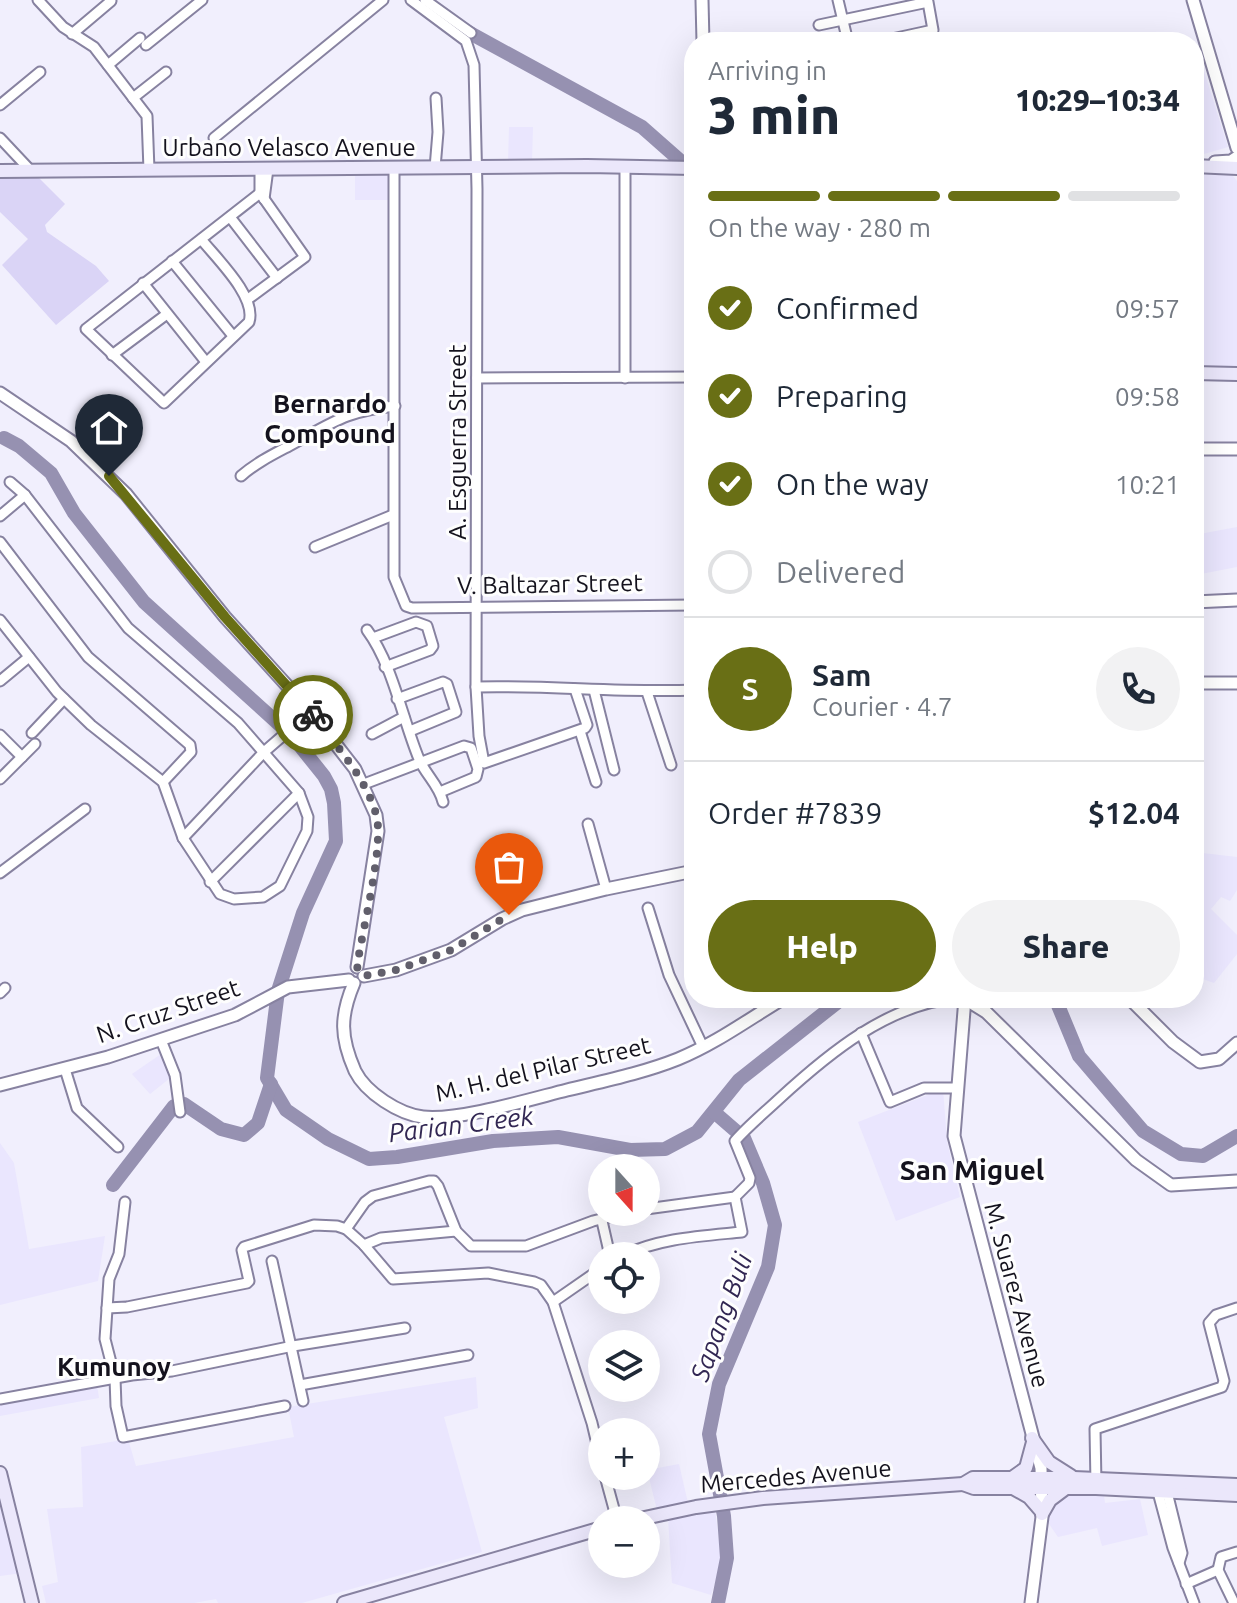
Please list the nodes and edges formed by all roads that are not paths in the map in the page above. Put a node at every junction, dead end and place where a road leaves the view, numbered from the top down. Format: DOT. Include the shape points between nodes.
graph roads {
  1 [pos="38,0"];
  2 [pos="202,0"];
  3 [pos="383,0"];
  4 [pos="411,0"];
  5 [pos="425,0"];
  6 [pos="702,0"];
  7 [pos="838,0"];
  8 [pos="1193,0"];
  9 [pos="111,1"];
  10 [pos="842,20"];
  11 [pos="819,25"];
  12 [pos="703,32"];
  13 [pos="845,32"];
  14 [pos="924,32"];
  15 [pos="1203,32"];
  16 [pos="471,33"];
  17 [pos="72,34"];
  18 [pos="1204,37"];
  19 [pos="108,65"];
  20 [pos="40,72"];
  21 [pos="166,72"];
  22 [pos="133,98"];
  23 [pos="436,98"];
  24 [pos="0,105"];
  25 [pos="0,138"];
  26 [pos="214,138"];
  27 [pos="1237,148"];
  28 [pos="1237,157"];
  29 [pos="1204,165"];
  30 [pos="1204,166"];
  31 [pos="394,168"];
  32 [pos="435,168"];
  33 [pos="477,168"];
  34 [pos="579,168"];
  35 [pos="1237,168"];
  36 [pos="264,169"];
  37 [pos="149,170"];
  38 [pos="684,170"];
  39 [pos="684,170"];
  40 [pos="0,171"];
  41 [pos="31,171"];
  42 [pos="625,171"];
  43 [pos="262,196"];
  44 [pos="230,217"];
  45 [pos="201,239"];
  46 [pos="172,261"];
  47 [pos="277,278"];
  48 [pos="143,283"];
  49 [pos="248,299"];
  50 [pos="167,314"];
  51 [pos="233,336"];
  52 [pos="112,355"];
  53 [pos="206,362"];
  54 [pos="1204,373"];
  55 [pos="1237,374"];
  56 [pos="684,377"];
  57 [pos="477,378"];
  58 [pos="625,378"];
  59 [pos="1,396"];
  60 [pos="395,406"];
  61 [pos="1204,449"];
  62 [pos="1237,449"];
  63 [pos="241,476"];
  64 [pos="10,482"];
  65 [pos="25,495"];
  66 [pos="393,515"];
  67 [pos="0,516"];
  68 [pos="0,542"];
  69 [pos="315,547"];
  70 [pos="1237,600"];
  71 [pos="1204,602"];
  72 [pos="684,605"];
  73 [pos="476,606"];
  74 [pos="0,620"];
  75 [pos="29,657"];
  76 [pos="385,667"];
  77 [pos="0,681"];
  78 [pos="1204,683"];
  79 [pos="1237,683"];
  80 [pos="476,687"];
  81 [pos="575,689"];
  82 [pos="594,690"];
  83 [pos="684,690"];
  84 [pos="647,692"];
  85 [pos="64,699"];
  86 [pos="397,699"];
  87 [pos="310,711"];
  88 [pos="404,717"];
  89 [pos="410,731"];
  90 [pos="580,731"];
  91 [pos="32,733"];
  92 [pos="372,734"];
  93 [pos="0,735"];
  94 [pos="35,744"];
  95 [pos="264,754"];
  96 [pos="22,757"];
  97 [pos="419,761"];
  98 [pos="671,765"];
  99 [pos="614,770"];
  100 [pos="0,779"];
  101 [pos="163,782"];
  102 [pos="596,782"];
  103 [pos="364,784"];
  104 [pos="299,793"];
  105 [pos="85,809"];
  106 [pos="588,824"];
  107 [pos="183,838"];
  108 [pos="0,873"];
  109 [pos="684,873"];
  110 [pos="210,882"];
  111 [pos="606,889"];
  112 [pos="648,908"];
  113 [pos="356,977"];
  114 [pos="684,1007"];
  115 [pos="685,1008"];
  116 [pos="767,1008"];
  117 [pos="923,1008"];
  118 [pos="961,1008"];
  119 [pos="979,1008"];
  120 [pos="1139,1008"];
  121 [pos="861,1033"];
  122 [pos="161,1040"];
  123 [pos="1237,1043"];
  124 [pos="703,1047"];
  125 [pos="65,1069"];
  126 [pos="0,1085"];
  127 [pos="957,1088"];
  128 [pos="180,1108"];
  129 [pos="118,1147"];
  130 [pos="1237,1181"];
  131 [pos="735,1197"];
  132 [pos="125,1202"];
  133 [pos="660,1207"];
  134 [pos="588,1223"];
  135 [pos="346,1229"];
  136 [pos="456,1231"];
  137 [pos="660,1243"];
  138 [pos="364,1245"];
  139 [pos="272,1261"];
  140 [pos="588,1278"];
  141 [pos="553,1302"];
  142 [pos="107,1308"];
  143 [pos="1237,1308"];
  144 [pos="405,1328"];
  145 [pos="293,1346"];
  146 [pos="468,1355"];
  147 [pos="115,1378"];
  148 [pos="300,1385"];
  149 [pos="0,1399"];
  150 [pos="303,1401"];
  151 [pos="285,1406"];
  152 [pos="590,1418"];
  153 [pos="1032,1440"];
  154 [pos="0,1473"];
  155 [pos="1070,1482"];
  156 [pos="1013,1483"];
  157 [pos="1041,1483"];
  158 [pos="1096,1483"];
  159 [pos="1237,1485"];
  160 [pos="1162,1492"];
  161 [pos="1237,1495"];
  162 [pos="1042,1513"];
  163 [pos="660,1515"];
  164 [pos="588,1532"];
  165 [pos="1237,1552"];
  166 [pos="1218,1570"];
  167 [pos="1186,1584"];
  168 [pos="373,1599"];
  169 [pos="32,1603"];
  170 [pos="344,1603"];
  171 [pos="1031,1603"];
  172 [pos="1194,1603"];
  173 [pos="1234,1603"];
  1 -- 17 [label="street"];
  2 -- 19 [label="street"];
  3 -- 26 [label="street"];
  4 -- 33 [label="street, A. Esguerra Street" via="469,46"];
  5 -- 16 [label="street"];
  6 -- 12 [label="street"];
  7 -- 10 [label="street"];
  8 -- 15 [label="street"];
  9 -- 17 [label="street"];
  10 -- 11 [label="street"];
  10 -- 13 [label="street"];
  10 -- 14 [label="street" via="928,2 933,30"];
  17 -- 19 [label="street" via="94,47"];
  18 -- 27 [label="street"];
  19 -- 22 [label="street"];
  20 -- 24 [label="street"];
  21 -- 22 [label="street"];
  22 -- 37 [label="street" via="147,116"];
  23 -- 32 [label="street"];
  25 -- 41 [label="street"];
  28 -- 29 [label="street"];
  30 -- 35 [label="main road"];
  31 -- 32 [label="main road, Urbano Velasco Avenue"];
  31 -- 36 [label="main road, Urbano Velasco Avenue"];
  31 -- 60 [label="street"];
  32 -- 33 [label="main road, Urbano Velasco Avenue"];
  33 -- 34 [label="main road, Urbano Velasco Avenue"];
  33 -- 57 [label="street, A. Esguerra Street"];
  34 -- 38 [label="main road, Urbano Velasco Avenue"];
  34 -- 42 [label="main road, Urbano Velasco Avenue"];
  36 -- 37 [label="main road, Urbano Velasco Avenue"];
  36 -- 43 [label="street"];
  37 -- 41 [label="main road, Urbano Velasco Avenue"];
  39 -- 42 [label="main road, Urbano Velasco Avenue"];
  40 -- 41 [label="main road, Urbano Velasco Avenue"];
  42 -- 58 [label="street"];
  43 -- 44 [label="street"];
  43 -- 47 [label="street" via="305,257"];
  44 -- 45 [label="street"];
  44 -- 47 [label="street"];
  45 -- 46 [label="street"];
  45 -- 49 [label="street"];
  46 -- 48 [label="street"];
  46 -- 51 [label="street"];
  47 -- 49 [label="street"];
  48 -- 50 [label="street"];
  48 -- 52 [label="street" via="86,329"];
  49 -- 51 [label="street" via="249,322"];
  50 -- 52 [label="street"];
  50 -- 53 [label="street"];
  51 -- 53 [label="street"];
  52 -- 53 [label="street" via="164,403"];
  54 -- 55 [label="main road"];
  56 -- 58 [label="street"];
  57 -- 58 [label="street"];
  57 -- 73 [label="street, A. Esguerra Street"];
  59 -- 87 [label="street, M. H. del Pilar Street" via="71,441 109,476"];
  60 -- 63 [label="street" via="364,409 325,424"];
  60 -- 66 [label="street"];
  61 -- 62 [label="street"];
  64 -- 65 [label="street"];
  65 -- 67 [label="street"];
  65 -- 95 [label="street" via="128,628 238,723"];
  66 -- 69 [label="street"];
  66 -- 73 [label="street, V. Baltazar Street" via="394,577 406,606"];
  68 -- 101 [label="street" via="88,657 190,745 191,752"];
  70 -- 71 [label="street"];
  72 -- 73 [label="street, V. Baltazar Street"];
  73 -- 80 [label="street, A. Esguerra Street"];
  74 -- 75 [label="street"];
  75 -- 77 [label="street"];
  75 -- 85 [label="street"];
  76 -- 76 [label="street" via="430,650 427,626 416,622 370,634"];
  76 -- 86 [label="street"];
  78 -- 79 [label="street"];
  80 -- 81 [label="street"];
  80 -- 90 [label="street, A. Esguerra Street" via="484,763"];
  81 -- 82 [label="street"];
  81 -- 90 [label="street" via="587,725"];
  82 -- 84 [label="street"];
  82 -- 99 [label="street"];
  83 -- 84 [label="street"];
  84 -- 98 [label="street"];
  85 -- 91 [label="street"];
  85 -- 101 [label="street"];
  86 -- 88 [label="street"];
  86 -- 89 [label="street" via="447,684 456,712"];
  87 -- 95 [label="street"];
  87 -- 103 [label="street, M. H. del Pilar Street"];
  88 -- 89 [label="street"];
  88 -- 92 [label="street"];
  89 -- 97 [label="street"];
  90 -- 102 [label="street"];
  93 -- 96 [label="street"];
  94 -- 96 [label="street"];
  95 -- 104 [label="street"];
  95 -- 107 [label="street"];
  96 -- 100 [label="street"];
  97 -- 97 [label="street" via="442,797 476,777 478,769 471,748 464,746"];
  97 -- 103 [label="street"];
  101 -- 107 [label="street"];
  103 -- 113 [label="street, M. H. del Pilar Street" via="378,831"];
  104 -- 110 [label="street"];
  104 -- 110 [label="street" via="307,831 275,891 234,899 223,897"];
  105 -- 108 [label="street"];
  106 -- 111 [label="street"];
  107 -- 110 [label="street"];
  109 -- 111 [label="street, N. Cruz Street"];
  111 -- 113 [label="street, N. Cruz Street" via="522,910 451,950 396,970"];
  112 -- 114 [label="street"];
  113 -- 122 [label="street, N. Cruz Street" via="285,988 235,1015"];
  113 -- 124 [label="street, M. H. del Pilar Street" via="342,1014 352,1063 366,1087 413,1116 431,1118 535,1098 649,1069"];
  115 -- 124 [label="street"];
  116 -- 124 [label="street, M. H. del Pilar Street"];
  117 -- 121 [label="street"];
  118 -- 127 [label="street, M. Suarez Avenue"];
  119 -- 130 [label="street" via="1136,1160 1171,1185"];
  120 -- 123 [label="street" via="1200,1062 1219,1059"];
  121 -- 127 [label="street" via="890,1102 924,1088"];
  121 -- 131 [label="street" via="808,1073 735,1141 749,1183"];
  122 -- 125 [label="street, N. Cruz Street"];
  122 -- 128 [label="street" via="175,1075"];
  125 -- 126 [label="street, N. Cruz Street"];
  125 -- 129 [label="street" via="77,1108"];
  127 -- 153 [label="street, M. Suarez Avenue" via="954,1136"];
  131 -- 133 [label="street"];
  131 -- 137 [label="street" via="742,1232"];
  132 -- 142 [label="street"];
  134 -- 136 [label="street" via="526,1246 471,1246"];
  135 -- 136 [label="street" via="373,1196 434,1181"];
  135 -- 138 [label="street"];
  135 -- 142 [label="street" via="314,1225 243,1248 248,1282"];
  136 -- 138 [label="street" via="381,1238"];
  138 -- 141 [label="street" via="393,1279 499,1274 541,1285"];
  139 -- 145 [label="street"];
  140 -- 141 [label="street"];
  141 -- 152 [label="street"];
  142 -- 147 [label="street" via="105,1339"];
  143 -- 158 [label="street" via="1209,1323 1222,1387 1095,1429"];
  144 -- 145 [label="street"];
  145 -- 147 [label="street"];
  145 -- 148 [label="street"];
  146 -- 148 [label="street"];
  147 -- 149 [label="street"];
  147 -- 151 [label="street" via="123,1437"];
  148 -- 150 [label="street"];
  153 -- 155 [label="main road"];
  153 -- 156 [label="main road" via="1025,1470"];
  153 -- 157 [label="street, M. Suarez Avenue"];
  154 -- 169 [label="main road"];
  155 -- 157 [label="main road, Mercedes Avenue"];
  155 -- 158 [label="main road, Mercedes Avenue"];
  155 -- 162 [label="main road"];
  156 -- 157 [label="main road, Mercedes Avenue"];
  156 -- 162 [label="main road"];
  156 -- 163 [label="main road, Mercedes Avenue" via="722,1503"];
  157 -- 162 [label="street, M. Suarez Avenue"];
  158 -- 159 [label="main road, Mercedes Avenue"];
  158 -- 160 [label="main road, Mercedes Avenue"];
  160 -- 161 [label="main road, Mercedes Avenue"];
  160 -- 167 [label="street"];
  162 -- 171 [label="street, M. Suarez Avenue"];
  164 -- 168 [label="main road"];
  165 -- 166 [label="street" via="1221,1557"];
  166 -- 167 [label="street"];
  166 -- 173 [label="street"];
  167 -- 172 [label="street"];
  168 -- 170 [label="main road"];
}
